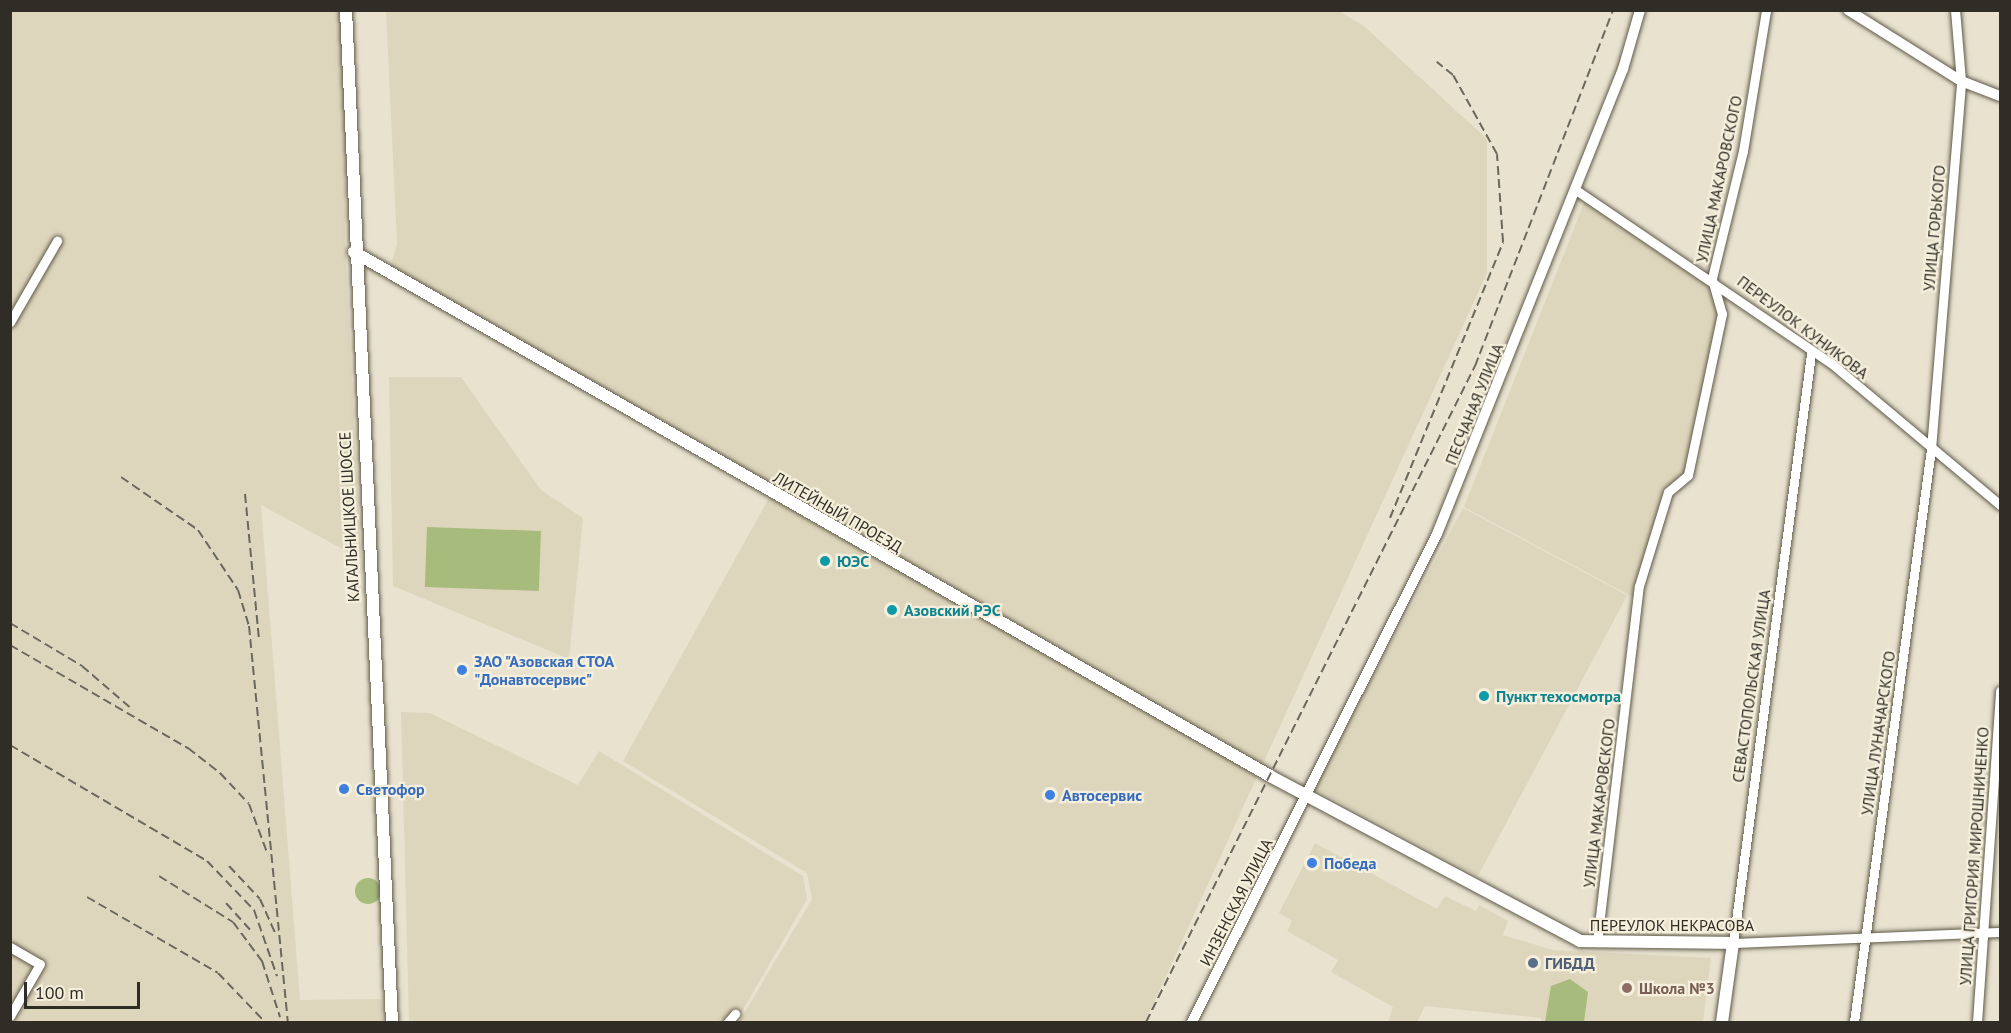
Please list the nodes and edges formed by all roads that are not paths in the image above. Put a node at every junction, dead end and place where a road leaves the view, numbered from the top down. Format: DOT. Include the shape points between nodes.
graph roads {
  1 [pos="346,10"];
  2 [pos="1640,10"];
  3 [pos="1766,10"];
  4 [pos="1848,10"];
  5 [pos="1955,10"];
  6 [pos="1961,81"];
  7 [pos="2001,96"];
  8 [pos="1576,190"];
  9 [pos="57,242"];
  10 [pos="354,252"];
  11 [pos="1712,278"];
  12 [pos="10,322"];
  13 [pos="1811,354"];
  14 [pos="1931,448"];
  15 [pos="2001,505"];
  16 [pos="2001,691"];
  17 [pos="1307,796"];
  18 [pos="2001,932"];
  19 [pos="1982,933"];
  20 [pos="1865,935"];
  21 [pos="1597,942"];
  22 [pos="1733,943"];
  23 [pos="10,947"];
  24 [pos="735,1014"];
  25 [pos="10,1016"];
  26 [pos="392,1023"];
  27 [pos="728,1023"];
  28 [pos="1192,1023"];
  29 [pos="1722,1023"];
  30 [pos="1854,1023"];
  31 [pos="1977,1023"];
  1 -- 10 [label="main road, КАГАЛЬНИЦКОЕ ШОССЕ"];
  2 -- 8 [label="street, ПЕСЧАНАЯ УЛИЦА"];
  3 -- 11 [label="street, УЛИЦА МАКАРОВСКОГО" via="1743,151"];
  4 -- 6 [label="street"];
  5 -- 6 [label="street, УЛИЦА ГОРЬКОГО"];
  6 -- 7 [label="street"];
  6 -- 14 [label="street, УЛИЦА ГОРЬКОГО"];
  8 -- 11 [label="street, ПЕРЕУЛОК КУНИКОВА"];
  8 -- 17 [label="street, ПЕСЧАНАЯ УЛИЦА" via="1437,534"];
  9 -- 12 [label="street"];
  10 -- 17 [label="main road, ЛИТЕЙНЫЙ ПРОЕЗД"];
  10 -- 26 [label="main road, КАГАЛЬНИЦКОЕ ШОССЕ"];
  11 -- 13 [label="street, ПЕРЕУЛОК КУНИКОВА"];
  11 -- 21 [label="street, УЛИЦА МАКАРОВСКОГО" via="1722,314 1688,475 1668,492 1638,586"];
  13 -- 14 [label="street, ПЕРЕУЛОК КУНИКОВА" via="1831,363"];
  13 -- 22 [label="street, СЕВАСТОПОЛЬСКАЯ УЛИЦА"];
  14 -- 15 [label="street, ПЕРЕУЛОК КУНИКОВА"];
  14 -- 20 [label="street, УЛИЦА ЛУНАЧАРСКОГО"];
  16 -- 19 [label="street, УЛИЦА ГРИГОРИЯ МИРОШНИЧЕНКО"];
  17 -- 21 [label="main road, ПЕРЕУЛОК НЕКРАСОВА" via="1580,941"];
  17 -- 28 [label="street, ИНЗЕНСКАЯ УЛИЦА"];
  18 -- 19 [label="street, ПЕРЕУЛОК НЕКРАСОВА"];
  19 -- 20 [label="street, ПЕРЕУЛОК НЕКРАСОВА"];
  19 -- 31 [label="street, УЛИЦА ГРИГОРИЯ МИРОШНИЧЕНКО"];
  20 -- 22 [label="street, ПЕРЕУЛОК НЕКРАСОВА"];
  20 -- 30 [label="street, УЛИЦА ЛУНАЧАРСКОГО"];
  21 -- 22 [label="main road, ПЕРЕУЛОК НЕКРАСОВА"];
  22 -- 29 [label="main road, СЕВАСТОПОЛЬСКАЯ УЛИЦА"];
  23 -- 25 [label="street" via="40,964"];
  24 -- 27 [label="street"];
}
